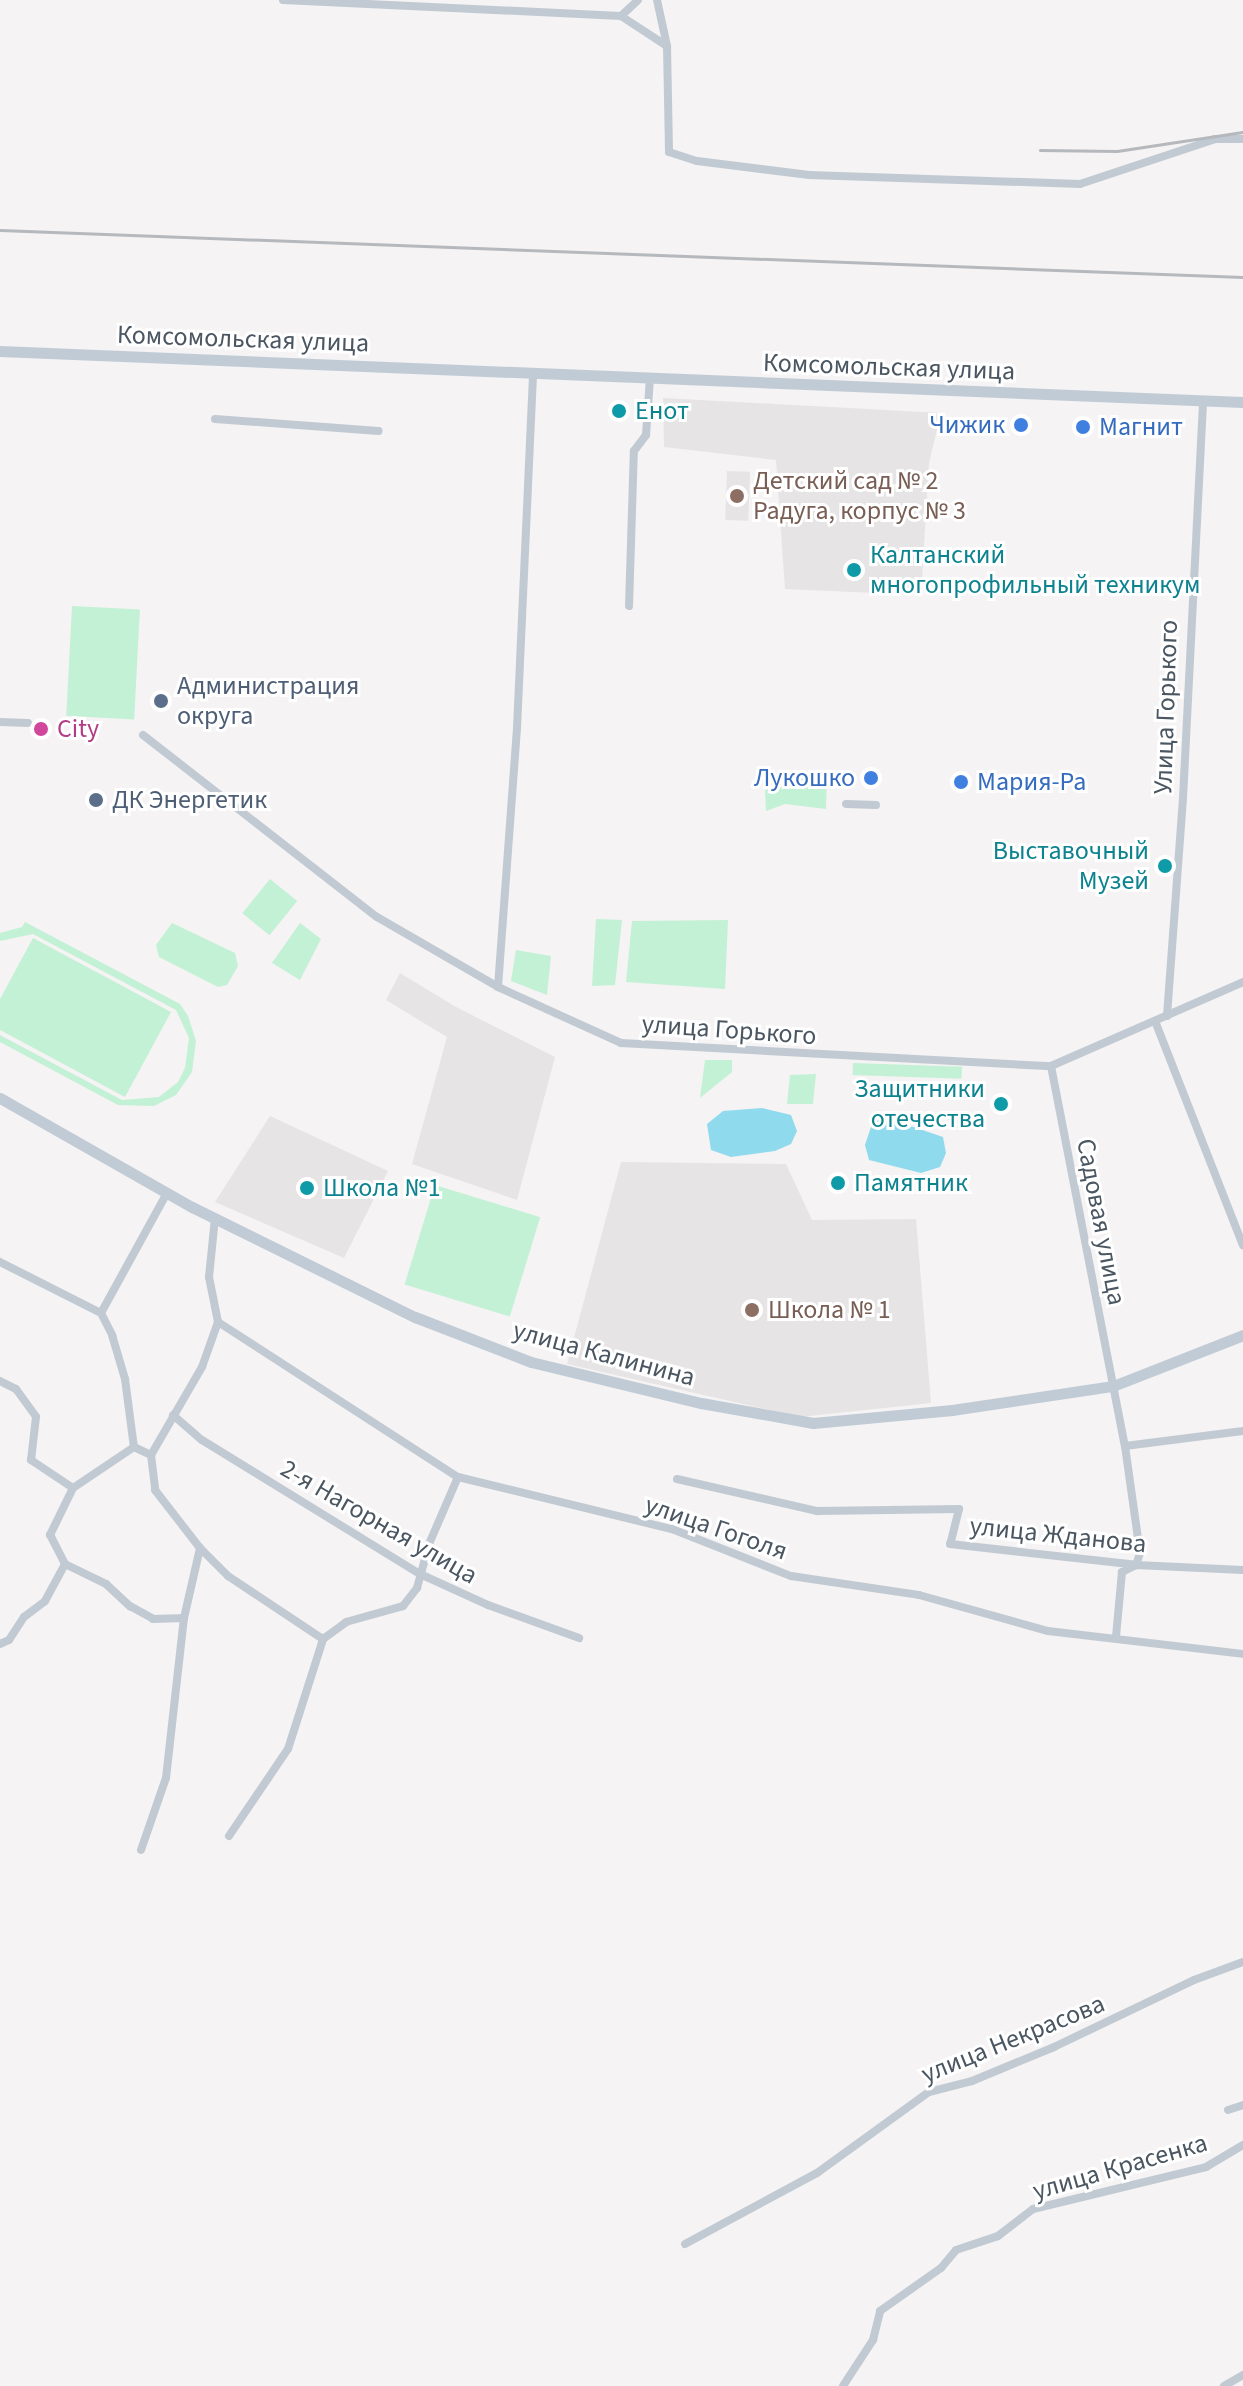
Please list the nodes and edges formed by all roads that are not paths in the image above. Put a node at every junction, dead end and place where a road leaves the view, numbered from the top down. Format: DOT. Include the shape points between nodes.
graph roads {
  1 [pos="283,0"];
  2 [pos="638,0"];
  3 [pos="657,0"];
  4 [pos="621,16"];
  5 [pos="667,46"];
  6 [pos="1243,139"];
  7 [pos="0,351"];
  8 [pos="533,373"];
  9 [pos="650,378"];
  10 [pos="1203,401"];
  11 [pos="1243,402"];
  12 [pos="215,419"];
  13 [pos="379,431"];
  14 [pos="629,606"];
  15 [pos="0,722"];
  16 [pos="28,723"];
  17 [pos="143,735"];
  18 [pos="846,804"];
  19 [pos="876,805"];
  20 [pos="1243,982"];
  21 [pos="498,987"];
  22 [pos="1167,1016"];
  23 [pos="1155,1021"];
  24 [pos="1051,1066"];
  25 [pos="0,1098"];
  26 [pos="167,1193"];
  27 [pos="215,1218"];
  28 [pos="1243,1245"];
  29 [pos="0,1262"];
  30 [pos="101,1313"];
  31 [pos="218,1322"];
  32 [pos="1243,1335"];
  33 [pos="0,1381"];
  34 [pos="1113,1386"];
  35 [pos="173,1415"];
  36 [pos="1243,1431"];
  37 [pos="1125,1446"];
  38 [pos="134,1447"];
  39 [pos="151,1455"];
  40 [pos="458,1477"];
  41 [pos="677,1479"];
  42 [pos="73,1488"];
  43 [pos="200,1548"];
  44 [pos="65,1564"];
  45 [pos="1136,1565"];
  46 [pos="1243,1570"];
  47 [pos="420,1574"];
  48 [pos="184,1618"];
  49 [pos="1116,1637"];
  50 [pos="579,1638"];
  51 [pos="323,1639"];
  52 [pos="0,1644"];
  53 [pos="1243,1654"];
  54 [pos="229,1836"];
  55 [pos="141,1850"];
  56 [pos="1243,1962"];
  57 [pos="1243,2105"];
  58 [pos="1228,2110"];
  59 [pos="1243,2145"];
  60 [pos="685,2244"];
  61 [pos="1243,2375"];
  62 [pos="843,2386"];
  63 [pos="1224,2386"];
  1 -- 4 [label="street"];
  2 -- 4 [label="street"];
  3 -- 5 [label="street"];
  4 -- 5 [label="street"];
  5 -- 6 [label="street" via="669,152 697,161 809,175 1080,184 1215,139"];
  7 -- 8 [label="street, Комсомольская улица"];
  8 -- 9 [label="street, Комсомольская улица"];
  8 -- 21 [label="street" via="517,728"];
  9 -- 10 [label="street, Комсомольская улица"];
  9 -- 14 [label="street" via="646,435 634,451"];
  10 -- 11 [label="street, Комсомольская улица"];
  10 -- 22 [label="street, Улица Горького"];
  12 -- 13 [label="street"];
  15 -- 16 [label="street"];
  17 -- 21 [label="street, улица Горького" via="377,917"];
  18 -- 19 [label="street"];
  20 -- 22 [label="street, улица Горького"];
  21 -- 24 [label="street, улица Горького" via="621,1043"];
  22 -- 23 [label="street, улица Горького"];
  23 -- 24 [label="street, улица Горького"];
  23 -- 28 [label="street"];
  24 -- 34 [label="street, Садовая улица"];
  25 -- 26 [label="street, улица Калинина"];
  26 -- 27 [label="street, улица Калинина"];
  26 -- 30 [label="street"];
  27 -- 31 [label="street" via="209,1277"];
  27 -- 34 [label="street, улица Калинина" via="415,1317 531,1362 701,1403 813,1423 952,1410"];
  29 -- 30 [label="street"];
  30 -- 38 [label="street" via="125,1379"];
  31 -- 35 [label="street" via="202,1367"];
  31 -- 40 [label="street, улица Гоголя"];
  32 -- 34 [label="street, улица Калинина"];
  33 -- 42 [label="street" via="16,1389 36,1417 31,1460"];
  34 -- 37 [label="street, Садовая улица"];
  35 -- 39 [label="street"];
  35 -- 47 [label="street, 2-я Нагорная улица" via="202,1440"];
  36 -- 37 [label="street"];
  37 -- 45 [label="street, Садовая улица" via="1140,1553"];
  38 -- 39 [label="street"];
  38 -- 42 [label="street"];
  39 -- 43 [label="street" via="155,1490"];
  40 -- 47 [label="street"];
  40 -- 49 [label="street, улица Гоголя" via="672,1529 791,1576 919,1595 1048,1631"];
  41 -- 45 [label="street, улица Жданова" via="817,1511 959,1509 950,1544"];
  42 -- 44 [label="street" via="50,1535"];
  43 -- 48 [label="street"];
  43 -- 51 [label="street" via="228,1576"];
  44 -- 48 [label="street" via="106,1584 153,1619"];
  44 -- 52 [label="street" via="45,1601"];
  45 -- 46 [label="street, улица Жданова"];
  45 -- 49 [label="street" via="1122,1572"];
  47 -- 50 [label="street, 2-я Нагорная улица"];
  47 -- 51 [label="street" via="403,1606 346,1622"];
  48 -- 55 [label="street" via="166,1778"];
  49 -- 53 [label="street, улица Гоголя"];
  51 -- 54 [label="street" via="288,1749"];
  56 -- 60 [label="street, улица Некрасова" via="972,2081 929,2092 817,2173"];
  57 -- 58 [label="street, улица Красенка"];
  59 -- 62 [label="street, улица Красенка" via="1206,2167 1033,2209 998,2236 956,2250 941,2268 880,2311 873,2340"];
  61 -- 63 [label="street"];
}
